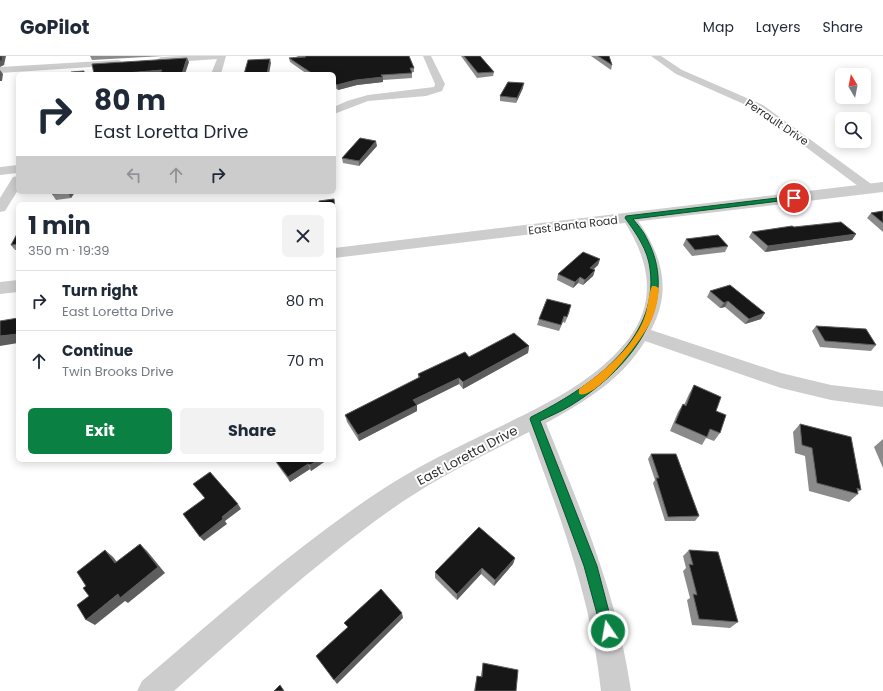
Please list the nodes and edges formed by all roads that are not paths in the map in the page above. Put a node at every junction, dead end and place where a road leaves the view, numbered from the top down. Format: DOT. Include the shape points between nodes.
graph roads {
  1 [pos="222,56"];
  2 [pos="427,56"];
  3 [pos="655,56"];
  4 [pos="54,57"];
  5 [pos="151,61"];
  6 [pos="127,62"];
  7 [pos="0,70"];
  8 [pos="39,71"];
  9 [pos="217,72"];
  10 [pos="336,109"];
  11 [pos="16,169"];
  12 [pos="0,171"];
  13 [pos="16,183"];
  14 [pos="877,188"];
  15 [pos="0,208"];
  16 [pos="629,218"];
  17 [pos="336,253"];
  18 [pos="16,286"];
  19 [pos="0,288"];
  20 [pos="641,333"];
  21 [pos="883,400"];
  22 [pos="534,419"];
  23 [pos="152,691"];
  24 [pos="616,691"];
  1 -- 5 [label="street"];
  1 -- 9 [label="street"];
  2 -- 10 [label="street" via="440,84 437,90 365,98"];
  3 -- 14 [label="street, Perrault Drive" via="680,74 759,107"];
  4 -- 8 [label="street"];
  6 -- 8 [label="street"];
  7 -- 8 [label="street"];
  11 -- 12 [label="street"];
  13 -- 15 [label="street"];
  14 -- 16 [label="street, East Banta Road"];
  16 -- 17 [label="street, East Banta Road"];
  16 -- 20 [label="street, East Loretta Drive" via="644,239 654,268 654,300"];
  18 -- 19 [label="street"];
  20 -- 21 [label="street" via="800,386"];
  20 -- 22 [label="street, East Loretta Drive" via="623,357 602,377 567,403"];
  22 -- 23 [label="street, East Loretta Drive" via="444,466 381,503 307,558"];
  22 -- 24 [label="street" via="598,592 610,642"];
}
